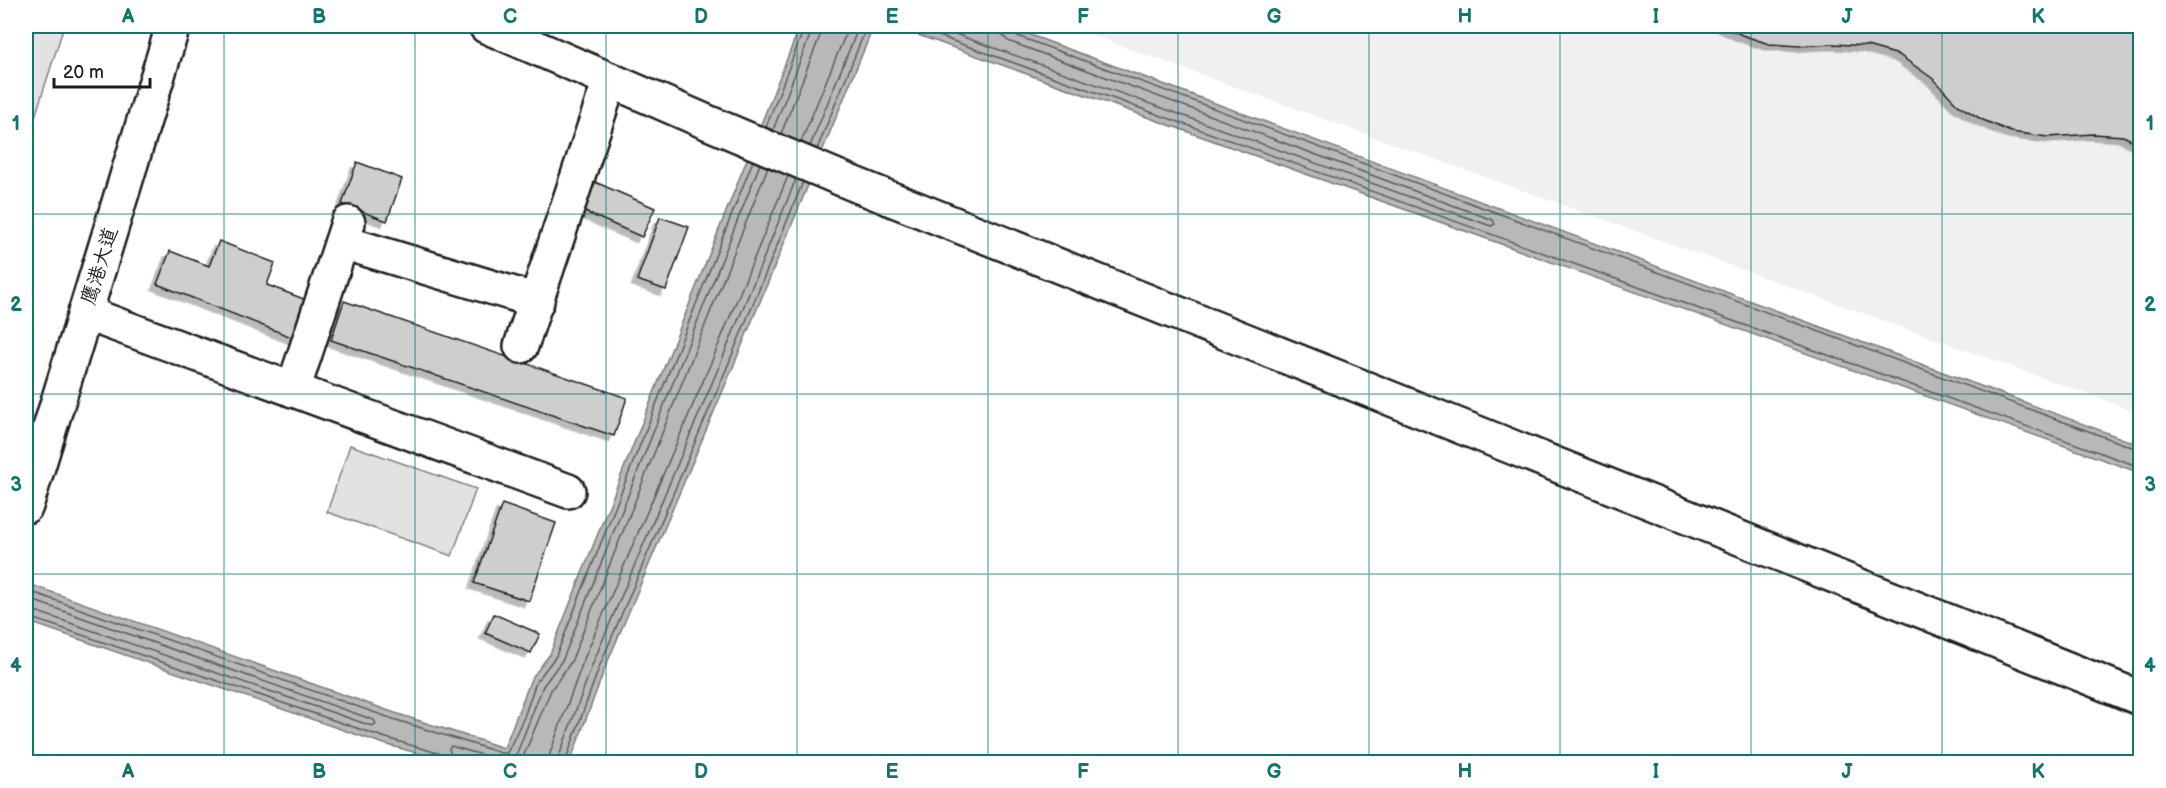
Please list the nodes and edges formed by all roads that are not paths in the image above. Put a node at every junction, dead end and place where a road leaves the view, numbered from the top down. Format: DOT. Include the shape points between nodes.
graph roads {
  1 [pos="174,26"];
  2 [pos="486,26"];
  3 [pos="610,80"];
  4 [pos="537,301"];
  5 [pos="85,314"];
  6 [pos="522,346"];
  7 [pos="293,390"];
  8 [pos="568,491"];
  9 [pos="26,506"];
  10 [pos="2140,698"];
  1 -- 5 [label="street, 鹰港大道"];
  2 -- 3 [label="street"];
  3 -- 4 [label="street"];
  3 -- 10 [label="street" via="854,184"];
  4 -- 6 [label="street"];
  4 -- 7 [label="street" via="345,232"];
  5 -- 7 [label="street"];
  5 -- 9 [label="street, 鹰港大道"];
  7 -- 8 [label="street"];
}
